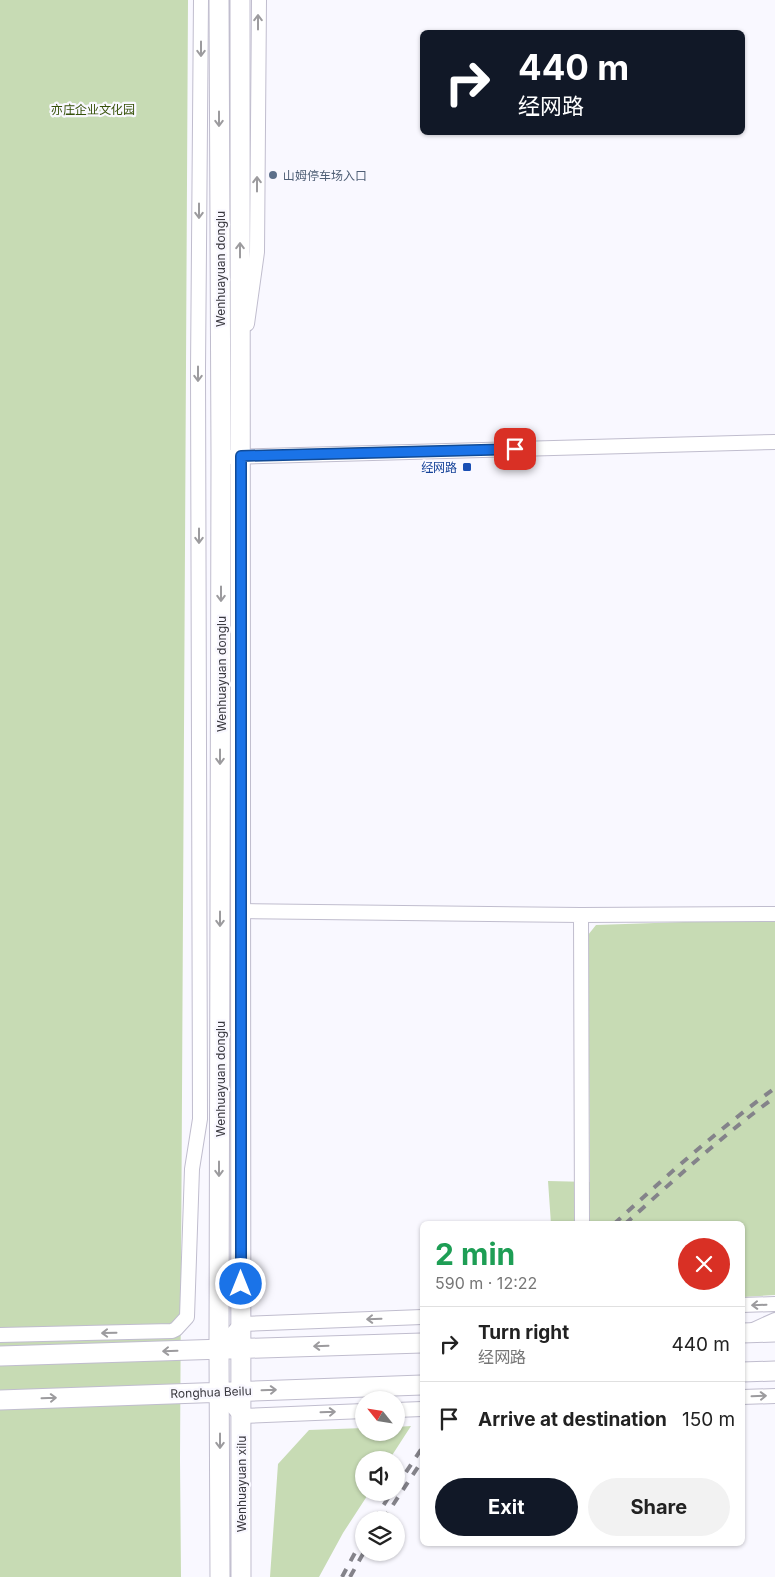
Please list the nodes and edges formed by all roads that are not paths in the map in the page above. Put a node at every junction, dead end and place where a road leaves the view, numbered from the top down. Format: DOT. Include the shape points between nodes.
graph roads {
  1 [pos="201,0"];
  2 [pos="219,0"];
  3 [pos="240,0"];
  4 [pos="258,0"];
  5 [pos="200,154"];
  6 [pos="220,205"];
  7 [pos="241,372"];
  8 [pos="775,442"];
  9 [pos="241,456"];
  10 [pos="221,458"];
  11 [pos="241,910"];
  12 [pos="775,914"];
  13 [pos="581,915"];
  14 [pos="220,1045"];
  15 [pos="200,1119"];
  16 [pos="582,1221"];
  17 [pos="775,1304"];
  18 [pos="745,1305"];
  19 [pos="420,1317"];
  20 [pos="775,1320"];
  21 [pos="241,1324"];
  22 [pos="775,1332"];
  23 [pos="745,1333"];
  24 [pos="745,1333"];
  25 [pos="0,1336"];
  26 [pos="420,1343"];
  27 [pos="241,1348"];
  28 [pos="219,1349"];
  29 [pos="0,1356"];
  30 [pos="420,1384"];
  31 [pos="220,1392"];
  32 [pos="241,1392"];
  33 [pos="775,1396"];
  34 [pos="745,1397"];
  35 [pos="0,1400"];
  36 [pos="420,1409"];
  37 [pos="405,1410"];
  38 [pos="355,1411"];
  39 [pos="241,1416"];
  40 [pos="220,1577"];
  41 [pos="241,1577"];
  1 -- 5 [label="street, one-way"];
  2 -- 6 [label="main road, Wenhuayuan donglu, one-way"];
  7 -- 3 [label="main road, Wenhuayuan donglu, one-way"];
  7 -- 4 [label="street, one-way" via="257,252"];
  5 -- 6 [label="street"];
  5 -- 15 [label="street, one-way"];
  6 -- 10 [label="main road, Wenhuayuan donglu"];
  7 -- 9 [label="main road, Wenhuayuan donglu"];
  8 -- 9 [label="street"];
  9 -- 10 [label="street"];
  9 -- 11 [label="main road, Wenhuayuan donglu"];
  10 -- 14 [label="main road, Wenhuayuan donglu, one-way"];
  11 -- 13 [label="street"];
  11 -- 21 [label="main road, Wenhuayuan donglu"];
  12 -- 13 [label="street"];
  13 -- 16 [label="street"];
  14 -- 15 [label="street"];
  14 -- 28 [label="main road, Wenhuayuan donglu, one-way"];
  15 -- 25 [label="street, one-way" via="192,1169 187,1317 176,1330"];
  17 -- 18 [label="street, one-way"];
  19 -- 21 [label="street, one-way"];
  20 -- 23 [label="street"];
  21 -- 27 [label="main road, Wenhuayuan donglu"];
  21 -- 28 [label="street"];
  22 -- 24 [label="main road"];
  26 -- 27 [label="main road, one-way"];
  27 -- 28 [label="main road"];
  27 -- 32 [label="main road, Wenhuayuan donglu"];
  28 -- 29 [label="main road, one-way"];
  28 -- 31 [label="main road, Wenhuayuan donglu"];
  32 -- 30 [label="main road, Ronghua Beilu, one-way"];
  31 -- 32 [label="main road, Ronghua Beilu"];
  35 -- 31 [label="main road, Ronghua Beilu, one-way"];
  31 -- 39 [label="street"];
  31 -- 40 [label="main road, Wenhuayuan xilu, one-way"];
  32 -- 39 [label="main road, Wenhuayuan xilu"];
  34 -- 33 [label="street, one-way"];
  36 -- 37 [label="street"];
  39 -- 38 [label="street, one-way"];
  39 -- 41 [label="main road, Wenhuayuan xilu"];
}
